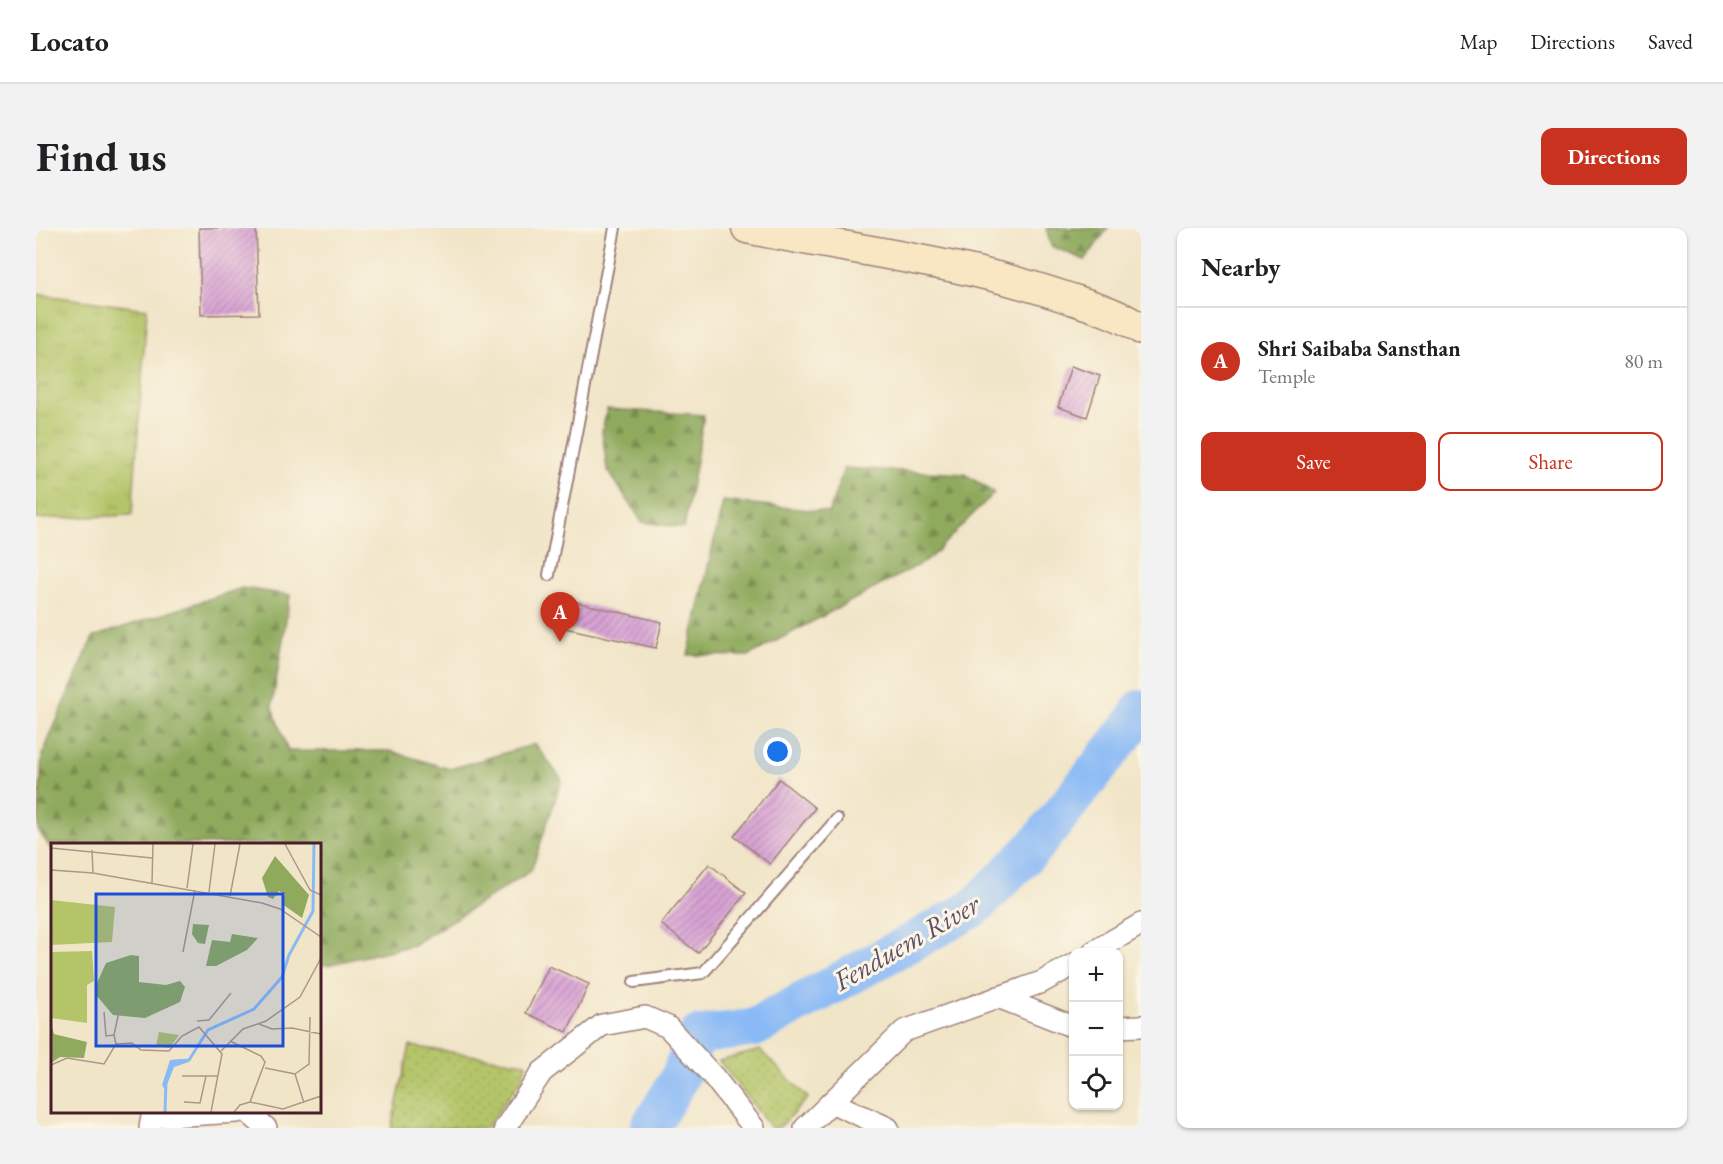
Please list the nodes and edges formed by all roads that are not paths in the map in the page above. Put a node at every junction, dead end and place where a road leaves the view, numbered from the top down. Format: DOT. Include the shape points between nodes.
graph roads {
  1 [pos="615,228"];
  2 [pos="747,228"];
  3 [pos="832,235"];
  4 [pos="1141,329"];
  5 [pos="549,575"];
  6 [pos="837,819"];
  7 [pos="1141,924"];
  8 [pos="1100,948"];
  9 [pos="1069,967"];
  10 [pos="634,982"];
  11 [pos="998,997"];
  12 [pos="1069,1025"];
  13 [pos="1141,1026"];
  14 [pos="1123,1027"];
  15 [pos="831,1102"];
  16 [pos="225,1113"];
  17 [pos="249,1113"];
  18 [pos="151,1119"];
  19 [pos="266,1128"];
  20 [pos="505,1128"];
  21 [pos="754,1128"];
  22 [pos="805,1128"];
  23 [pos="888,1128"];
  1 -- 5 [label="lane"];
  2 -- 3 [label="street"];
  3 -- 4 [label="street" via="1018,281 1123,317"];
  6 -- 10 [label="lane" via="703,973"];
  7 -- 8 [label="street"];
  9 -- 11 [label="street" via="1042,982"];
  11 -- 12 [label="street"];
  11 -- 15 [label="street" via="903,1031"];
  13 -- 14 [label="street"];
  15 -- 22 [label="street"];
  15 -- 23 [label="street"];
  16 -- 18 [label="street"];
  17 -- 19 [label="street"];
  20 -- 21 [label="street" via="542,1072 602,1025 645,1017 668,1027"];
}
